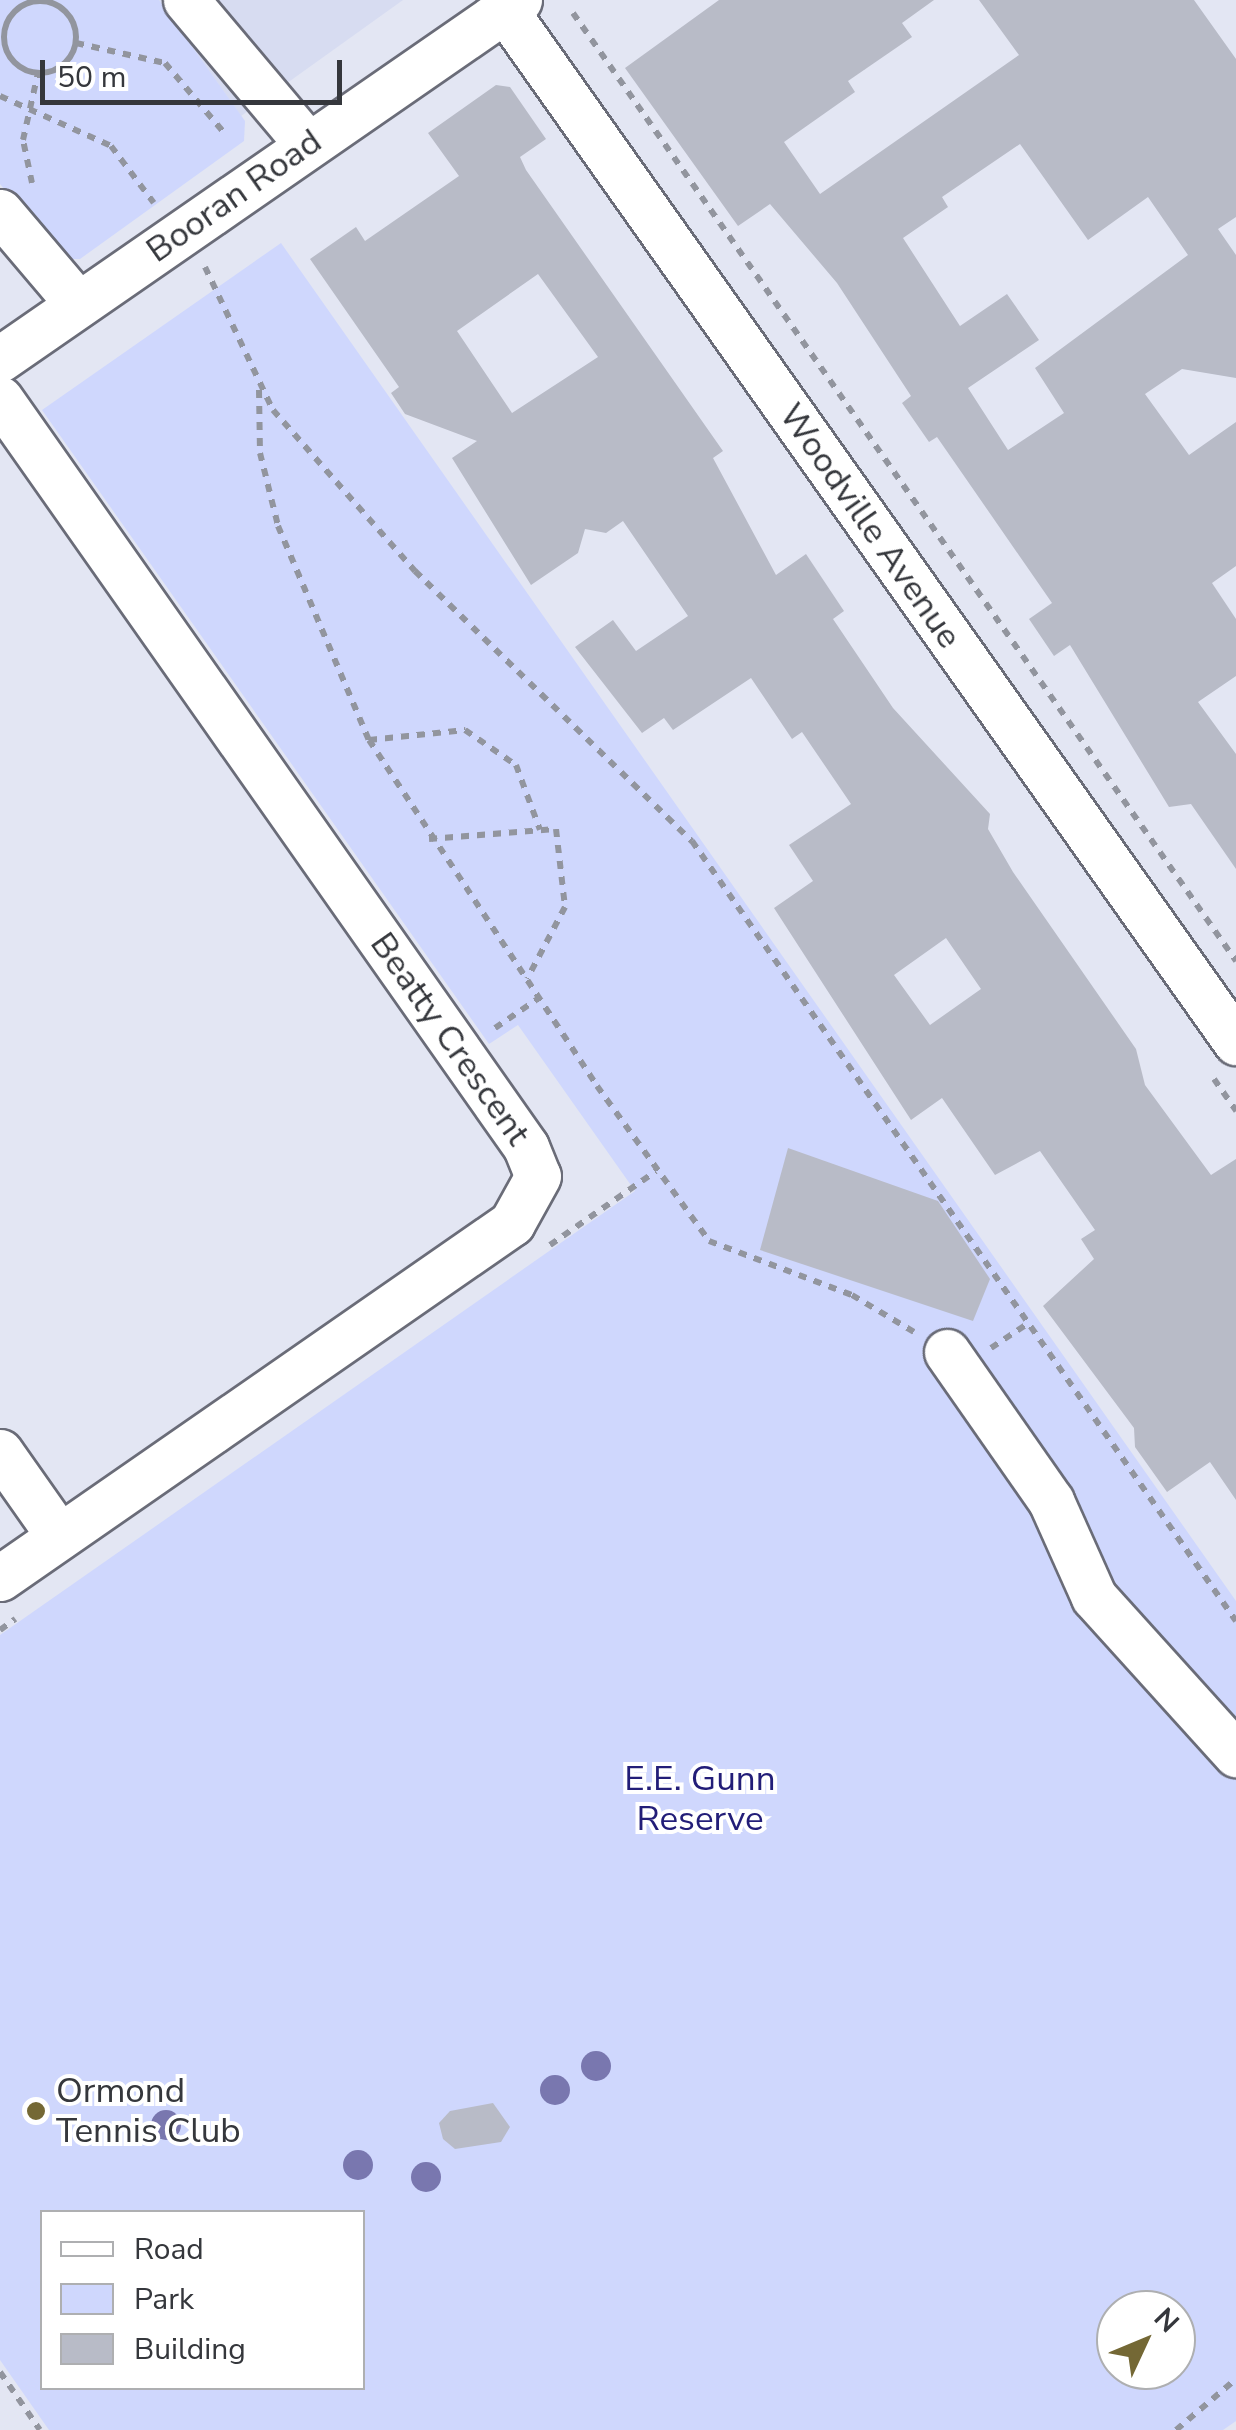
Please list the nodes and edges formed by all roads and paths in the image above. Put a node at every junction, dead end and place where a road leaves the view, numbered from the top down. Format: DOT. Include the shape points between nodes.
graph roads {
  1 [pos="512,5"];
  2 [pos="573,13"];
  3 [pos="196,14"];
  4 [pos="76,43"];
  5 [pos="38,73"];
  6 [pos="0,96"];
  7 [pos="29,111"];
  8 [pos="226,136"];
  9 [pos="296,153"];
  10 [pos="21,206"];
  11 [pos="156,206"];
  12 [pos="0,231"];
  13 [pos="201,261"];
  14 [pos="67,312"];
  15 [pos="0,360"];
  16 [pos="259,390"];
  17 [pos="0,399"];
  18 [pos="369,740"];
  19 [pos="540,830"];
  20 [pos="429,840"];
  21 [pos="1236,961"];
  22 [pos="527,979"];
  23 [pos="539,998"];
  24 [pos="1236,1042"];
  25 [pos="460,1051"];
  26 [pos="1027,1324"];
  27 [pos="946,1352"];
  28 [pos="0,1452"];
  29 [pos="59,1536"];
  30 [pos="0,1578"];
  31 [pos="1236,1621"];
  32 [pos="1236,1754"];
  33 [pos="0,2372"];
  34 [pos="1236,2379"];
  35 [pos="40,2430"];
  36 [pos="1176,2430"];
  1 -- 9 [label="street, Booran Road"];
  1 -- 24 [label="street, Woodville Avenue"];
  2 -- 21 [label="path"];
  3 -- 9 [label="street"];
  4 -- 5 [label="path" via="66,62"];
  4 -- 5 [label="path" via="64,10 41,1 18,8 5,41 16,63"];
  4 -- 8 [label="path" via="164,62"];
  5 -- 7 [label="path"];
  6 -- 7 [label="path"];
  7 -- 10 [label="path"];
  7 -- 11 [label="path" via="111,146"];
  9 -- 14 [label="street, Booran Road"];
  10 -- 14 [label="street"];
  12 -- 14 [label="street"];
  13 -- 16 [label="path"];
  14 -- 15 [label="street, Booran Road"];
  16 -- 18 [label="path" via="260,453 278,526"];
  16 -- 26 [label="path" via="416,571 668,811"];
  17 -- 25 [label="street, Beatty Crescent"];
  18 -- 19 [label="path" via="466,730 516,765"];
  18 -- 20 [label="path"];
  19 -- 20 [label="path"];
  19 -- 22 [label="path" via="556,829 564,907"];
  20 -- 22 [label="path"];
  22 -- 23 [label="path"];
  23 -- 25 [label="path"];
  23 -- 27 [label="path" via="709,1241 852,1296"];
  25 -- 29 [label="street, Beatty Crescent" via="534,1162 535,1190 521,1214"];
  26 -- 27 [label="path" via="995,1347"];
  26 -- 31 [label="path"];
  27 -- 32 [label="street" via="1050,1501 1094,1597"];
  28 -- 29 [label="street"];
  29 -- 30 [label="street, Beatty Crescent"];
  33 -- 35 [label="path"];
  34 -- 36 [label="path"];
}
